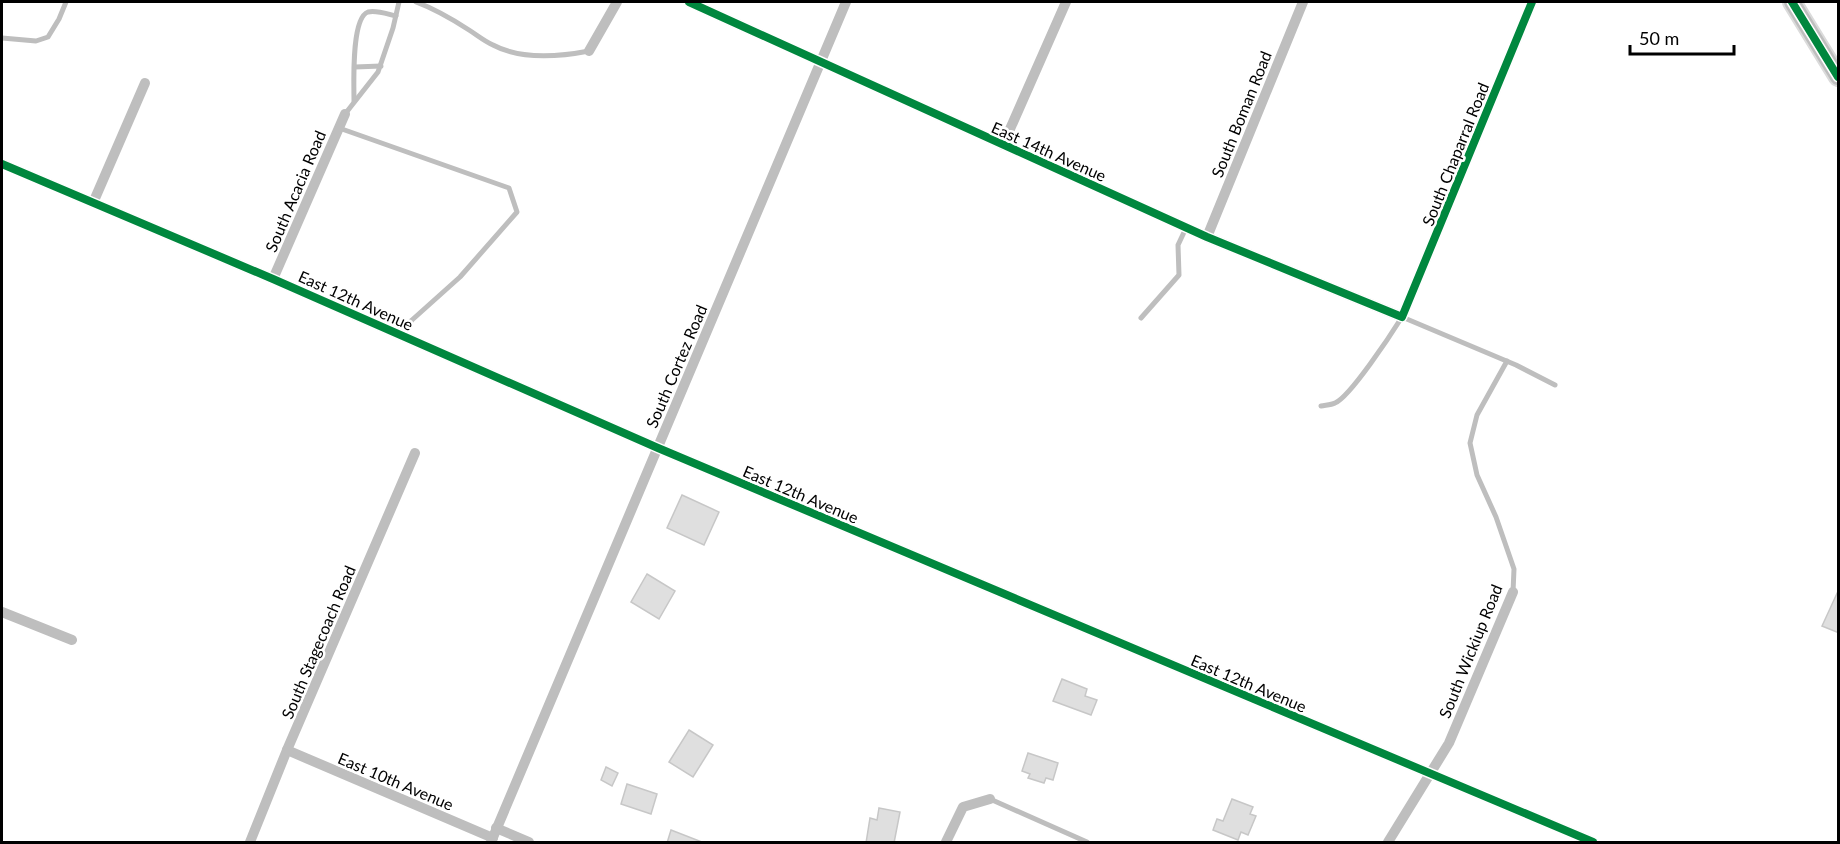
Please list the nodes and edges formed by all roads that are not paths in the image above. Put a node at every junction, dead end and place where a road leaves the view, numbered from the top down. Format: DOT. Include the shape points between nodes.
graph roads {
  1 [pos="66,2"];
  2 [pos="399,2"];
  3 [pos="416,2"];
  4 [pos="617,2"];
  5 [pos="689,2"];
  6 [pos="846,2"];
  7 [pos="1066,2"];
  8 [pos="1303,2"];
  9 [pos="1532,2"];
  10 [pos="1792,2"];
  11 [pos="396,16"];
  12 [pos="2,38"];
  13 [pos="589,51"];
  14 [pos="820,62"];
  15 [pos="381,66"];
  16 [pos="355,67"];
  17 [pos="1839,77"];
  18 [pos="145,83"];
  19 [pos="354,103"];
  20 [pos="345,114"];
  21 [pos="339,128"];
  22 [pos="1003,145"];
  23 [pos="2,165"];
  24 [pos="93,203"];
  25 [pos="1186,228"];
  26 [pos="1207,237"];
  27 [pos="273,279"];
  28 [pos="1402,317"];
  29 [pos="1141,318"];
  30 [pos="400,334"];
  31 [pos="1507,361"];
  32 [pos="1555,385"];
  33 [pos="1321,406"];
  34 [pos="658,447"];
  35 [pos="415,453"];
  36 [pos="1513,592"];
  37 [pos="2,612"];
  38 [pos="72,640"];
  39 [pos="287,750"];
  40 [pos="1431,774"];
  41 [pos="990,799"];
  42 [pos="493,836"];
  43 [pos="250,843"];
  44 [pos="529,843"];
  45 [pos="946,843"];
  46 [pos="1087,843"];
  47 [pos="1388,843"];
  48 [pos="1593,843"];
  1 -- 12 [label="lane" via="48,37 36,41"];
  2 -- 11 [label="lane"];
  3 -- 13 [label="lane" via="503,50 564,56"];
  4 -- 13 [label="street"];
  5 -- 14 [label="street, East 14th Avenue"];
  6 -- 14 [label="street, South Cortez Road"];
  7 -- 22 [label="street"];
  8 -- 26 [label="street, South Boman Road"];
  9 -- 28 [label="street, South Chaparral Road"];
  10 -- 17 [label="main road"];
  11 -- 15 [label="lane"];
  11 -- 16 [label="lane" via="377,11 360,19"];
  14 -- 22 [label="street, East 14th Avenue"];
  14 -- 34 [label="street, South Cortez Road"];
  15 -- 16 [label="lane"];
  15 -- 19 [label="lane"];
  16 -- 19 [label="lane"];
  18 -- 24 [label="street"];
  19 -- 20 [label="lane"];
  20 -- 21 [label="street, South Acacia Road"];
  21 -- 27 [label="street, South Acacia Road"];
  21 -- 30 [label="lane" via="509,188 517,212 460,277"];
  22 -- 25 [label="street, East 14th Avenue"];
  23 -- 24 [label="street, East 12th Avenue"];
  24 -- 27 [label="street, East 12th Avenue"];
  25 -- 26 [label="street, East 14th Avenue"];
  25 -- 29 [label="lane" via="1178,245 1179,275"];
  26 -- 28 [label="street, East 14th Avenue"];
  27 -- 30 [label="street, East 12th Avenue"];
  28 -- 31 [label="lane"];
  28 -- 33 [label="lane" via="1385,346 1350,389 1337,403"];
  30 -- 34 [label="street, East 12th Avenue"];
  31 -- 32 [label="lane"];
  31 -- 36 [label="lane, South Wickiup Road" via="1477,415 1470,443 1477,475 1514,569"];
  34 -- 40 [label="street, East 12th Avenue"];
  34 -- 42 [label="street, South Cortez Road"];
  35 -- 39 [label="street, South Stagecoach Road"];
  36 -- 40 [label="street, South Wickiup Road" via="1449,743"];
  37 -- 38 [label="street"];
  39 -- 42 [label="street, East 10th Avenue"];
  39 -- 43 [label="street, South Stagecoach Road"];
  40 -- 47 [label="street, South Wickiup Road"];
  40 -- 48 [label="street, East 12th Avenue"];
  41 -- 45 [label="street" via="963,807"];
  41 -- 46 [label="lane"];
  42 -- 44 [label="street, East 10th Avenue"];
}
